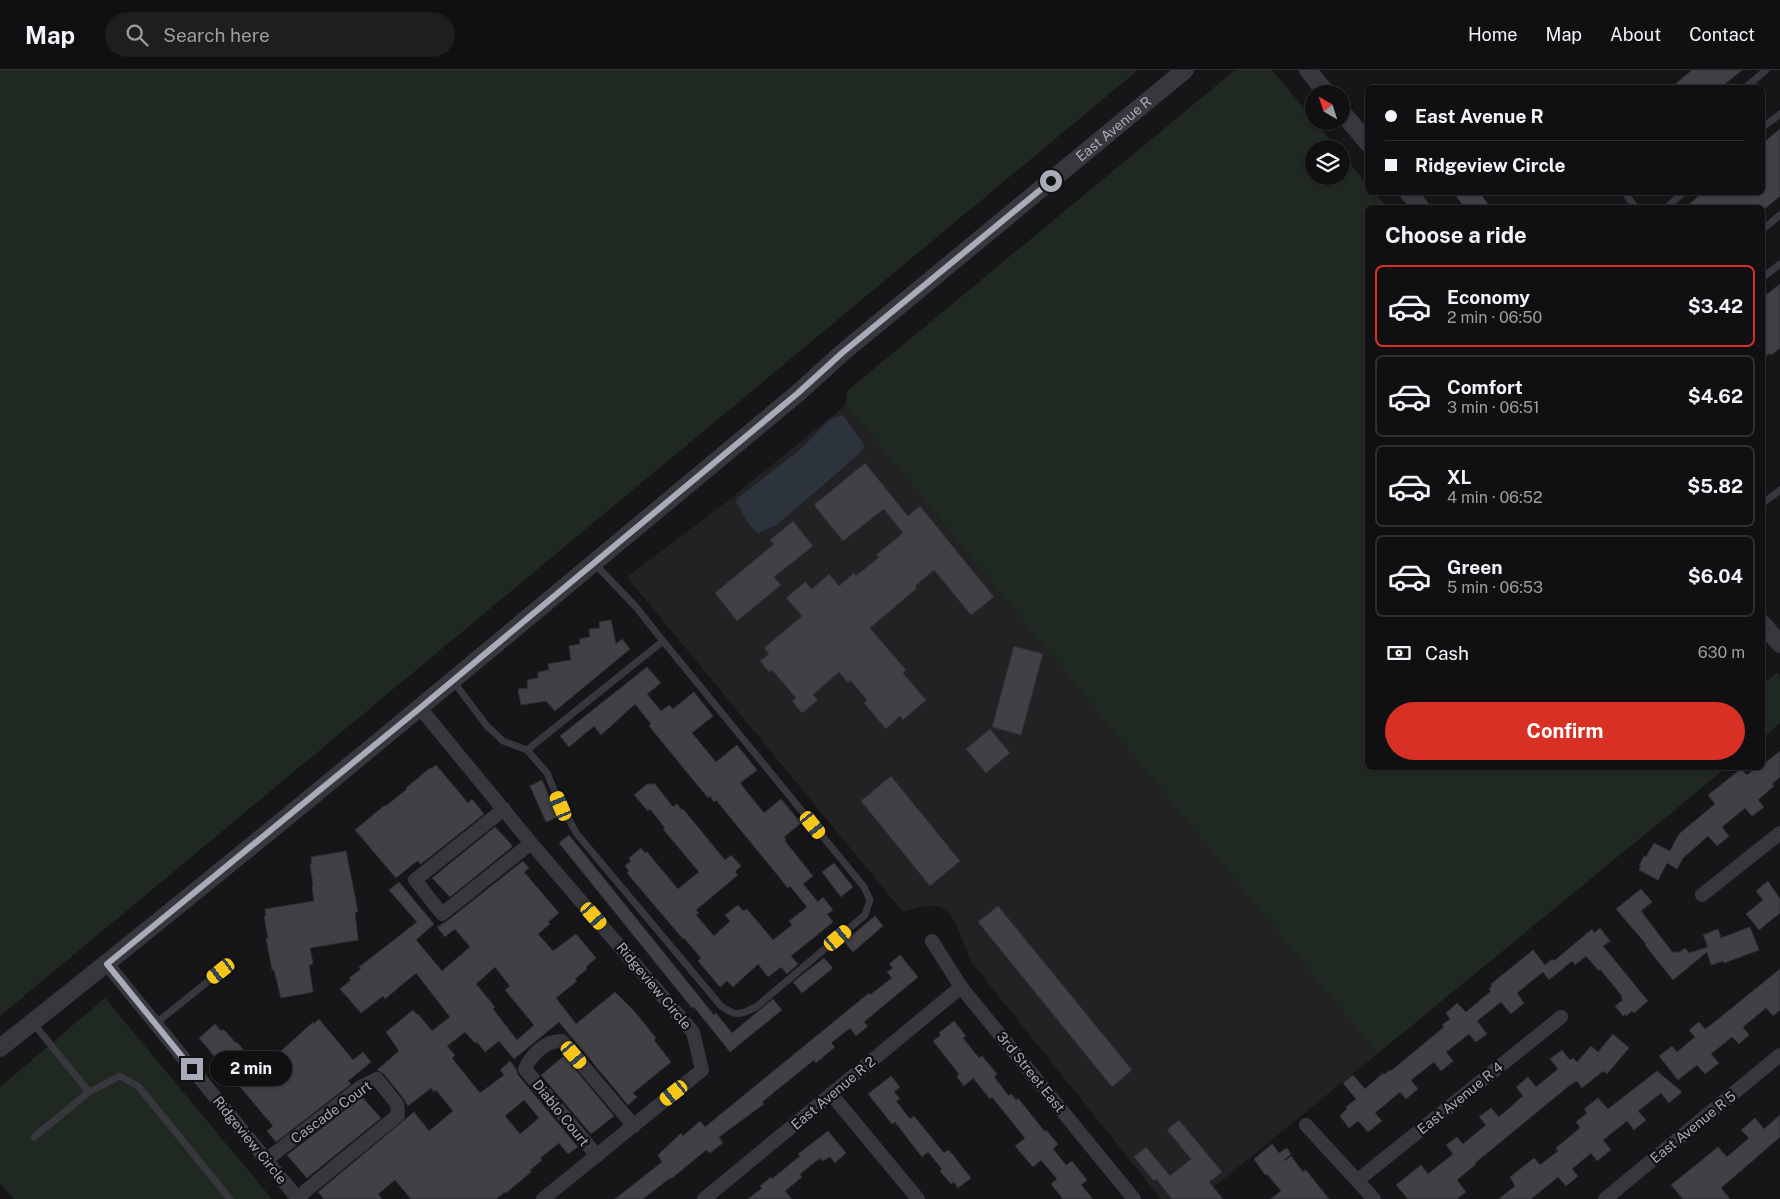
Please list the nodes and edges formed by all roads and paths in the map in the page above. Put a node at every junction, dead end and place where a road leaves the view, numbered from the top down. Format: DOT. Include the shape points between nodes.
graph roads {
  1 [pos="1185,70"];
  2 [pos="1308,70"];
  3 [pos="1766,70"];
  4 [pos="1320,85"];
  5 [pos="1748,85"];
  6 [pos="1780,114"];
  7 [pos="1350,122"];
  8 [pos="1765,126"];
  9 [pos="1365,139"];
  10 [pos="1410,195"];
  11 [pos="1681,195"];
  12 [pos="1419,205"];
  13 [pos="1669,205"];
  14 [pos="1780,215"];
  15 [pos="1765,228"];
  16 [pos="1780,264"];
  17 [pos="1765,276"];
  18 [pos="1780,490"];
  19 [pos="1765,502"];
  20 [pos="594,563"];
  21 [pos="1765,626"];
  22 [pos="663,641"];
  23 [pos="1780,644"];
  24 [pos="452,681"];
  25 [pos="420,708"];
  26 [pos="527,750"];
  27 [pos="504,809"];
  28 [pos="1780,832"];
  29 [pos="531,843"];
  30 [pos="1702,895"];
  31 [pos="932,941"];
  32 [pos="107,964"];
  33 [pos="221,971"];
  34 [pos="961,987"];
  35 [pos="1561,1017"];
  36 [pos="32,1022"];
  37 [pos="155,1024"];
  38 [pos="0,1048"];
  39 [pos="1780,1055"];
  40 [pos="89,1092"];
  41 [pos="832,1094"];
  42 [pos="1306,1124"];
  43 [pos="634,1126"];
  44 [pos="34,1137"];
  45 [pos="597,1156"];
  46 [pos="266,1160"];
  47 [pos="1358,1180"];
  48 [pos="297,1198"];
  49 [pos="230,1199"];
  50 [pos="543,1199"];
  51 [pos="704,1199"];
  52 [pos="918,1199"];
  53 [pos="1134,1199"];
  54 [pos="1374,1199"];
  55 [pos="1606,1199"];
  1 -- 20 [label="street, East Avenue R"];
  2 -- 4 [label="street"];
  3 -- 5 [label="lane"];
  6 -- 8 [label="lane"];
  7 -- 9 [label="street"];
  10 -- 12 [label="street"];
  11 -- 13 [label="lane"];
  14 -- 15 [label="lane"];
  16 -- 17 [label="lane"];
  18 -- 19 [label="lane"];
  20 -- 22 [label="lane"];
  20 -- 24 [label="street, East Avenue R"];
  21 -- 23 [label="street"];
  22 -- 26 [label="lane"];
  22 -- 26 [label="lane" via="864,887 870,900 865,915 756,1007 732,1014 721,1006 577,834 547,774"];
  24 -- 25 [label="street, East Avenue R"];
  24 -- 26 [label="lane" via="503,741"];
  25 -- 27 [label="street, Ridgeview Circle"];
  25 -- 32 [label="street, East Avenue R"];
  27 -- 29 [label="street, Ridgeview Circle"];
  27 -- 29 [label="street" via="415,880 442,914"];
  28 -- 30 [label="street"];
  29 -- 43 [label="street, Ridgeview Circle" via="693,1032 702,1070"];
  31 -- 34 [label="street, 3rd Street East"];
  32 -- 36 [label="street, East Avenue R"];
  32 -- 37 [label="street, Ridgeview Circle"];
  33 -- 37 [label="lane"];
  34 -- 41 [label="street, East Avenue R 2"];
  34 -- 53 [label="street, 3rd Street East"];
  35 -- 47 [label="street, East Avenue R 4"];
  36 -- 38 [label="street, East Avenue R"];
  36 -- 40 [label="lane"];
  37 -- 46 [label="street, Ridgeview Circle"];
  39 -- 55 [label="street, East Avenue R 5"];
  40 -- 44 [label="lane"];
  40 -- 49 [label="lane" via="120,1076 138,1086"];
  41 -- 51 [label="street, East Avenue R 2"];
  41 -- 52 [label="street"];
  42 -- 47 [label="street"];
  43 -- 45 [label="street, Ridgeview Circle"];
  43 -- 45 [label="street, Diablo Court" via="562,1041 555,1040 542,1048 525,1069"];
  45 -- 50 [label="street, Ridgeview Circle"];
  46 -- 48 [label="street, Ridgeview Circle"];
  46 -- 48 [label="street, Cascade Court" via="362,1086 377,1079 397,1104 398,1115"];
  47 -- 54 [label="street"];
}
